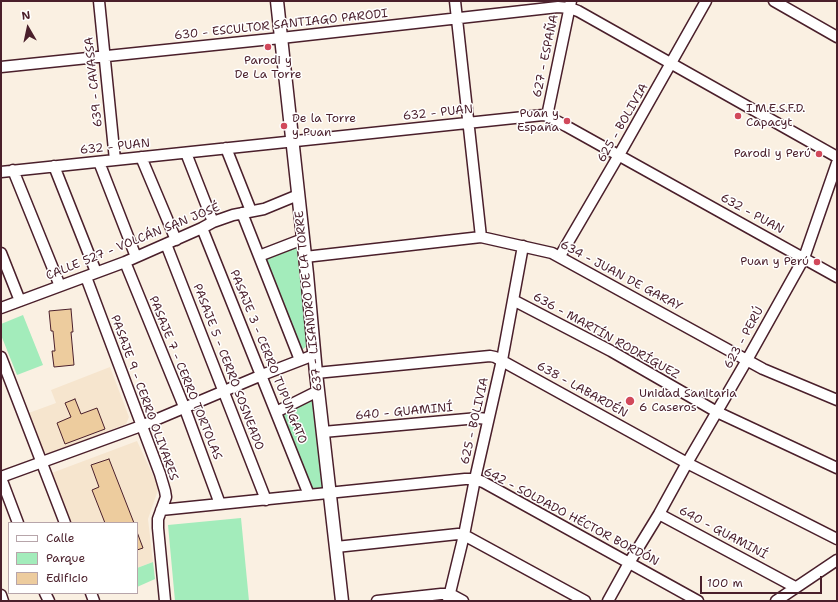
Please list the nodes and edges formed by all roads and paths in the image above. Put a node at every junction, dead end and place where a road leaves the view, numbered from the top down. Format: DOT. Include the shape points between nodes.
graph roads {
  1 [pos="99,1"];
  2 [pos="277,1"];
  3 [pos="455,1"];
  4 [pos="706,1"];
  5 [pos="774,1"];
  6 [pos="570,4"];
  7 [pos="457,18"];
  8 [pos="837,37"];
  9 [pos="281,38"];
  10 [pos="105,57"];
  11 [pos="671,64"];
  12 [pos="1,67"];
  13 [pos="547,116"];
  14 [pos="468,122"];
  15 [pos="292,141"];
  16 [pos="226,148"];
  17 [pos="186,153"];
  18 [pos="619,155"];
  19 [pos="141,157"];
  20 [pos="837,157"];
  21 [pos="115,160"];
  22 [pos="99,162"];
  23 [pos="837,163"];
  24 [pos="54,166"];
  25 [pos="13,170"];
  26 [pos="1,172"];
  27 [pos="298,195"];
  28 [pos="246,212"];
  29 [pos="213,222"];
  30 [pos="202,228"];
  31 [pos="481,237"];
  32 [pos="303,239"];
  33 [pos="176,240"];
  34 [pos="166,244"];
  35 [pos="523,246"];
  36 [pos="1,253"];
  37 [pos="259,256"];
  38 [pos="560,256"];
  39 [pos="136,257"];
  40 [pos="305,257"];
  41 [pos="804,258"];
  42 [pos="125,262"];
  43 [pos="96,272"];
  44 [pos="86,277"];
  45 [pos="837,277"];
  46 [pos="60,286"];
  47 [pos="513,300"];
  48 [pos="20,301"];
  49 [pos="1,308"];
  50 [pos="314,355"];
  51 [pos="1,357"];
  52 [pos="300,360"];
  53 [pos="502,360"];
  54 [pos="747,360"];
  55 [pos="316,373"];
  56 [pos="262,375"];
  57 [pos="224,391"];
  58 [pos="318,391"];
  59 [pos="837,400"];
  60 [pos="185,409"];
  61 [pos="276,412"];
  62 [pos="717,412"];
  63 [pos="488,419"];
  64 [pos="141,426"];
  65 [pos="323,432"];
  66 [pos="42,462"];
  67 [pos="687,463"];
  68 [pos="837,468"];
  69 [pos="1,477"];
  70 [pos="475,479"];
  71 [pos="330,493"];
  72 [pos="309,496"];
  73 [pos="266,500"];
  74 [pos="220,504"];
  75 [pos="161,510"];
  76 [pos="659,514"];
  77 [pos="18,522"];
  78 [pos="65,522"];
  79 [pos="464,535"];
  80 [pos="837,539"];
  81 [pos="336,547"];
  82 [pos="837,560"];
  83 [pos="629,563"];
  84 [pos="795,587"];
  85 [pos="1,595"];
  86 [pos="449,598"];
  87 [pos="4,601"];
  88 [pos="165,601"];
  89 [pos="342,601"];
  90 [pos="377,601"];
  91 [pos="463,601"];
  92 [pos="585,601"];
  93 [pos="608,601"];
  94 [pos="698,601"];
  95 [pos="776,601"];
  1 -- 10 [label="street, 639 - CAVASSA"];
  2 -- 9 [label="street, 637 - LISANDRO DE LA TORRE"];
  3 -- 7 [label="street"];
  4 -- 11 [label="street, 625 - BOLIVIA"];
  5 -- 8 [label="street"];
  6 -- 7 [label="street, 630 - ESCULTOR SANTIAGO PARODI"];
  6 -- 11 [label="street, 630 - ESCULTOR SANTIAGO PARODI"];
  6 -- 13 [label="street, 627 - ESPAÑA"];
  7 -- 9 [label="street, 630 - ESCULTOR SANTIAGO PARODI"];
  7 -- 14 [label="street"];
  9 -- 10 [label="street, 630 - ESCULTOR SANTIAGO PARODI"];
  9 -- 15 [label="street, 637 - LISANDRO DE LA TORRE"];
  10 -- 12 [label="street, 630 - ESCULTOR SANTIAGO PARODI"];
  10 -- 21 [label="street, 639 - CAVASSA"];
  11 -- 18 [label="street, 625 - BOLIVIA"];
  11 -- 20 [label="street, 630 - ESCULTOR SANTIAGO PARODI"];
  13 -- 14 [label="street, 632 - PUAN"];
  13 -- 18 [label="street, 632 - PUAN"];
  14 -- 15 [label="street, 632 - PUAN"];
  14 -- 31 [label="street"];
  15 -- 16 [label="street, 632 - PUAN"];
  15 -- 27 [label="street, 637 - LISANDRO DE LA TORRE"];
  16 -- 17 [label="street, 632 - PUAN"];
  16 -- 28 [label="street"];
  17 -- 19 [label="street, 632 - PUAN"];
  17 -- 29 [label="street"];
  18 -- 38 [label="street, 625 - BOLIVIA"];
  18 -- 41 [label="street, 632 - PUAN"];
  19 -- 21 [label="street, 632 - PUAN"];
  19 -- 33 [label="street"];
  21 -- 22 [label="street, 632 - PUAN"];
  22 -- 24 [label="street, 632 - PUAN"];
  22 -- 39 [label="street"];
  23 -- 41 [label="street, 623 - PERÚ"];
  24 -- 25 [label="street, 632 - PUAN"];
  24 -- 43 [label="street"];
  25 -- 26 [label="street, 632 - PUAN"];
  25 -- 46 [label="street"];
  27 -- 28 [label="street, CALLE 527 - VOLCÁN SAN JOSÉ" via="264,209"];
  27 -- 32 [label="street, 637 - LISANDRO DE LA TORRE"];
  28 -- 29 [label="street, CALLE 527 - VOLCÁN SAN JOSÉ"];
  28 -- 37 [label="street"];
  29 -- 30 [label="street, CALLE 527 - VOLCÁN SAN JOSÉ"];
  30 -- 33 [label="street, CALLE 527 - VOLCÁN SAN JOSÉ"];
  30 -- 56 [label="street, PASAJE 3 - CERRO TUPUNGATO"];
  31 -- 35 [label="street, 634 - JUAN DE GARAY"];
  31 -- 40 [label="street, 634 - JUAN DE GARAY"];
  32 -- 37 [label="street"];
  32 -- 40 [label="street, 637 - LISANDRO DE LA TORRE"];
  33 -- 34 [label="street, CALLE 527 - VOLCÁN SAN JOSÉ"];
  34 -- 39 [label="street, CALLE 527 - VOLCÁN SAN JOSÉ"];
  34 -- 57 [label="street, PASAJE 5 - CERRO SOSNEADO"];
  35 -- 38 [label="street, 634 - JUAN DE GARAY"];
  35 -- 47 [label="street, 625 - BOLIVIA"];
  36 -- 48 [label="street"];
  37 -- 52 [label="street"];
  38 -- 54 [label="street, 634 - JUAN DE GARAY"];
  39 -- 42 [label="street, CALLE 527 - VOLCÁN SAN JOSÉ"];
  40 -- 50 [label="street, 637 - LISANDRO DE LA TORRE"];
  41 -- 45 [label="street, 632 - PUAN"];
  41 -- 54 [label="street, 623 - PERÚ"];
  42 -- 43 [label="street, CALLE 527 - VOLCÁN SAN JOSÉ"];
  42 -- 60 [label="street, PASAJE 7 - CERRO TORTOLAS"];
  43 -- 44 [label="street, CALLE 527 - VOLCÁN SAN JOSÉ"];
  44 -- 46 [label="street, CALLE 527 - VOLCÁN SAN JOSÉ"];
  44 -- 64 [label="street, PASAJE 9 - CERRO OLIVARES"];
  46 -- 48 [label="street, CALLE 527 - VOLCÁN SAN JOSÉ"];
  47 -- 53 [label="street, 625 - BOLIVIA"];
  47 -- 62 [label="street, 636 - MARTÍN RODRÍGUEZ" via="611,351"];
  48 -- 49 [label="street, CALLE 527 - VOLCÁN SAN JOSÉ"];
  50 -- 52 [label="street"];
  50 -- 55 [label="street, 637 - LISANDRO DE LA TORRE"];
  51 -- 66 [label="street"];
  52 -- 56 [label="street"];
  53 -- 55 [label="street, 638 - LABARDÉN" via="490,356"];
  53 -- 63 [label="street, 625 - BOLIVIA"];
  53 -- 67 [label="street, 638 - LABARDÉN"];
  54 -- 59 [label="street, 634 - JUAN DE GARAY"];
  54 -- 62 [label="street, 623 - PERÚ"];
  55 -- 58 [label="street, 637 - LISANDRO DE LA TORRE"];
  56 -- 57 [label="street"];
  56 -- 61 [label="street, PASAJE 3 - CERRO TUPUNGATO"];
  57 -- 60 [label="street"];
  57 -- 73 [label="street, PASAJE 5 - CERRO SOSNEADO"];
  58 -- 61 [label="street"];
  58 -- 65 [label="street, 637 - LISANDRO DE LA TORRE"];
  60 -- 64 [label="street"];
  60 -- 74 [label="street, PASAJE 7 - CERRO TORTOLAS"];
  61 -- 72 [label="street, PASAJE 3 - CERRO TUPUNGATO"];
  62 -- 67 [label="street, 623 - PERÚ"];
  62 -- 68 [label="street, 636 - MARTÍN RODRÍGUEZ"];
  63 -- 65 [label="street, 640 - GUAMINÍ"];
  63 -- 70 [label="street, 625 - BOLIVIA"];
  64 -- 66 [label="street"];
  64 -- 75 [label="street, PASAJE 9 - CERRO OLIVARES" via="165,491 166,497"];
  65 -- 71 [label="street, 637 - LISANDRO DE LA TORRE"];
  66 -- 69 [label="street"];
  66 -- 78 [label="street"];
  67 -- 76 [label="street, 623 - PERÚ"];
  67 -- 80 [label="street, 638 - LABARDÉN"];
  69 -- 77 [label="street"];
  70 -- 71 [label="street, 642 - SOLDADO HÉCTOR BORDÓN"];
  70 -- 79 [label="street, 625 - BOLIVIA"];
  70 -- 83 [label="street, 642 - SOLDADO HÉCTOR BORDÓN"];
  71 -- 72 [label="street, 642 - SOLDADO HÉCTOR BORDÓN"];
  71 -- 81 [label="street, 637 - LISANDRO DE LA TORRE"];
  72 -- 73 [label="street, 642 - SOLDADO HÉCTOR BORDÓN"];
  73 -- 74 [label="street, 642 - SOLDADO HÉCTOR BORDÓN"];
  74 -- 75 [label="street, 642 - SOLDADO HÉCTOR BORDÓN"];
  75 -- 88 [label="street, PASAJE 9 - CERRO OLIVARES" via="158,528"];
  76 -- 83 [label="street, 623 - PERÚ"];
  76 -- 84 [label="street, 640 - GUAMINÍ"];
  79 -- 81 [label="street"];
  79 -- 86 [label="street, 625 - BOLIVIA"];
  79 -- 92 [label="street"];
  81 -- 89 [label="street, 637 - LISANDRO DE LA TORRE"];
  82 -- 84 [label="street"];
  83 -- 93 [label="street, 623 - PERÚ"];
  83 -- 94 [label="street, 642 - SOLDADO HÉCTOR BORDÓN"];
  84 -- 95 [label="street"];
  85 -- 87 [label="street"];
  86 -- 90 [label="street"];
  86 -- 91 [label="street"];
}
